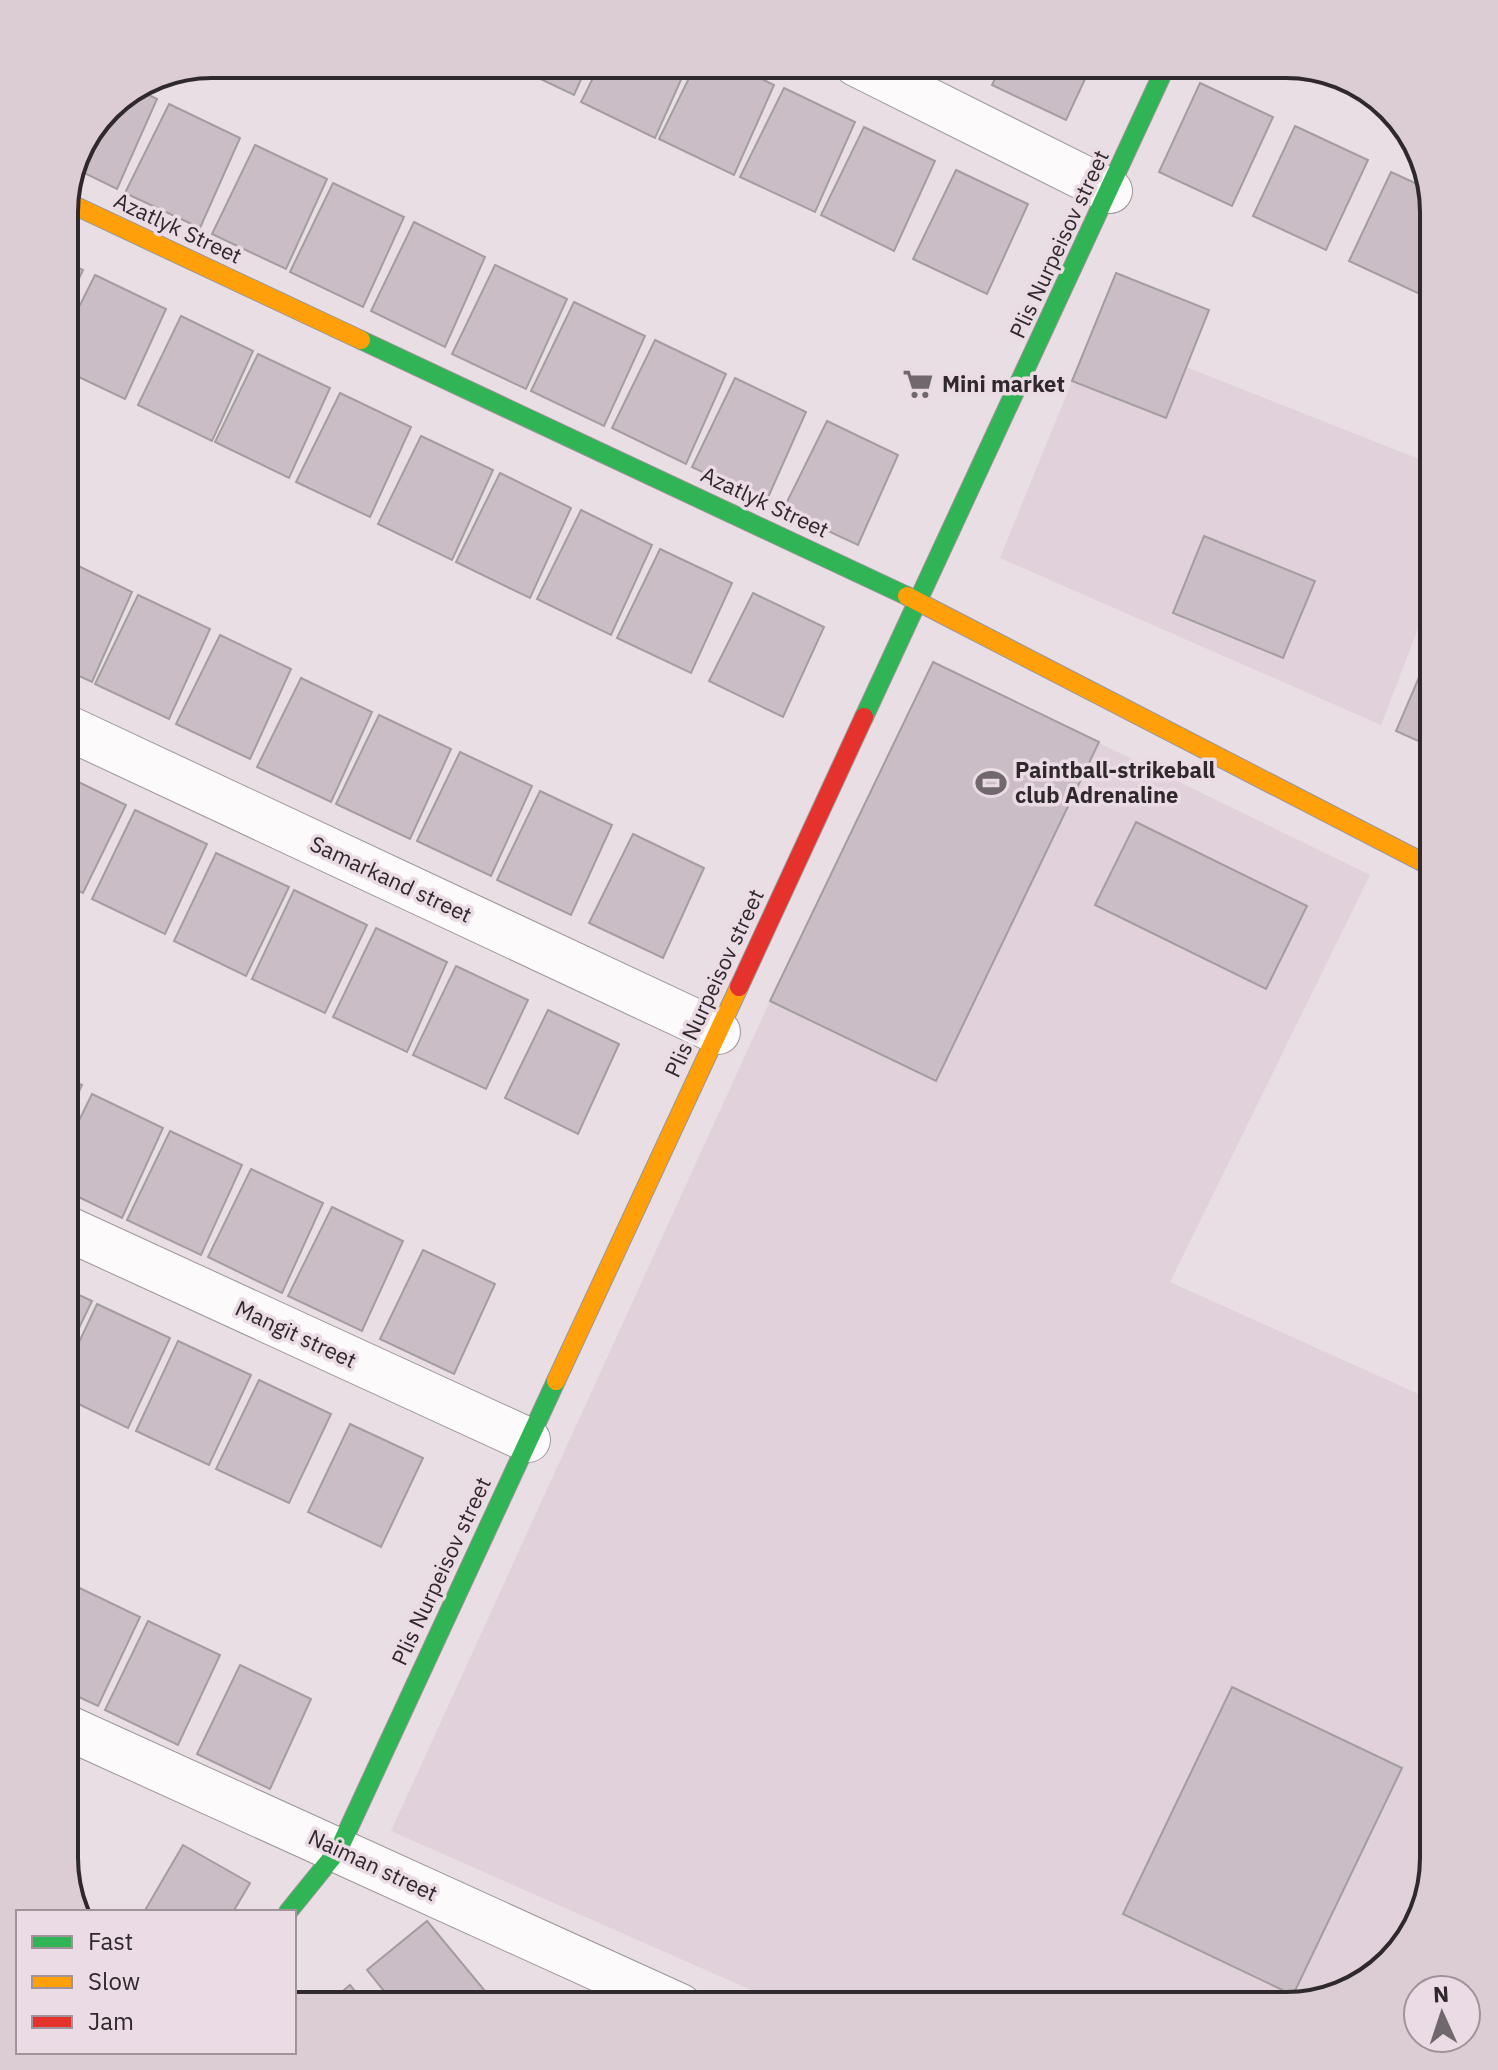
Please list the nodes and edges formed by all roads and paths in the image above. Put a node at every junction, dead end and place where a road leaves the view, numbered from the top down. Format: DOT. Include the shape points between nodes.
graph roads {
  1 [pos="884,78"];
  2 [pos="1161,78"];
  3 [pos="1110,191"];
  4 [pos="78,207"];
  5 [pos="919,601"];
  6 [pos="78,733"];
  7 [pos="1420,861"];
  8 [pos="718,1032"];
  9 [pos="78,1233"];
  10 [pos="528,1440"];
  11 [pos="78,1732"];
  12 [pos="339,1849"];
  13 [pos="290,1910"];
  14 [pos="650,1992"];
  1 -- 3 [label="street"];
  2 -- 3 [label="street, Plis Nurpeisov street"];
  3 -- 5 [label="street, Plis Nurpeisov street"];
  4 -- 5 [label="street, Azatlyk Street"];
  5 -- 7 [label="street, Azatlyk Street"];
  5 -- 8 [label="street, Plis Nurpeisov street"];
  6 -- 8 [label="street, Samarkand street"];
  8 -- 10 [label="street, Plis Nurpeisov street"];
  9 -- 10 [label="street, Mangit street"];
  10 -- 12 [label="street, Plis Nurpeisov street"];
  11 -- 12 [label="street, Naiman street"];
  12 -- 13 [label="street, Plis Nurpeisov street"];
  12 -- 14 [label="street, Naiman street"];
}
